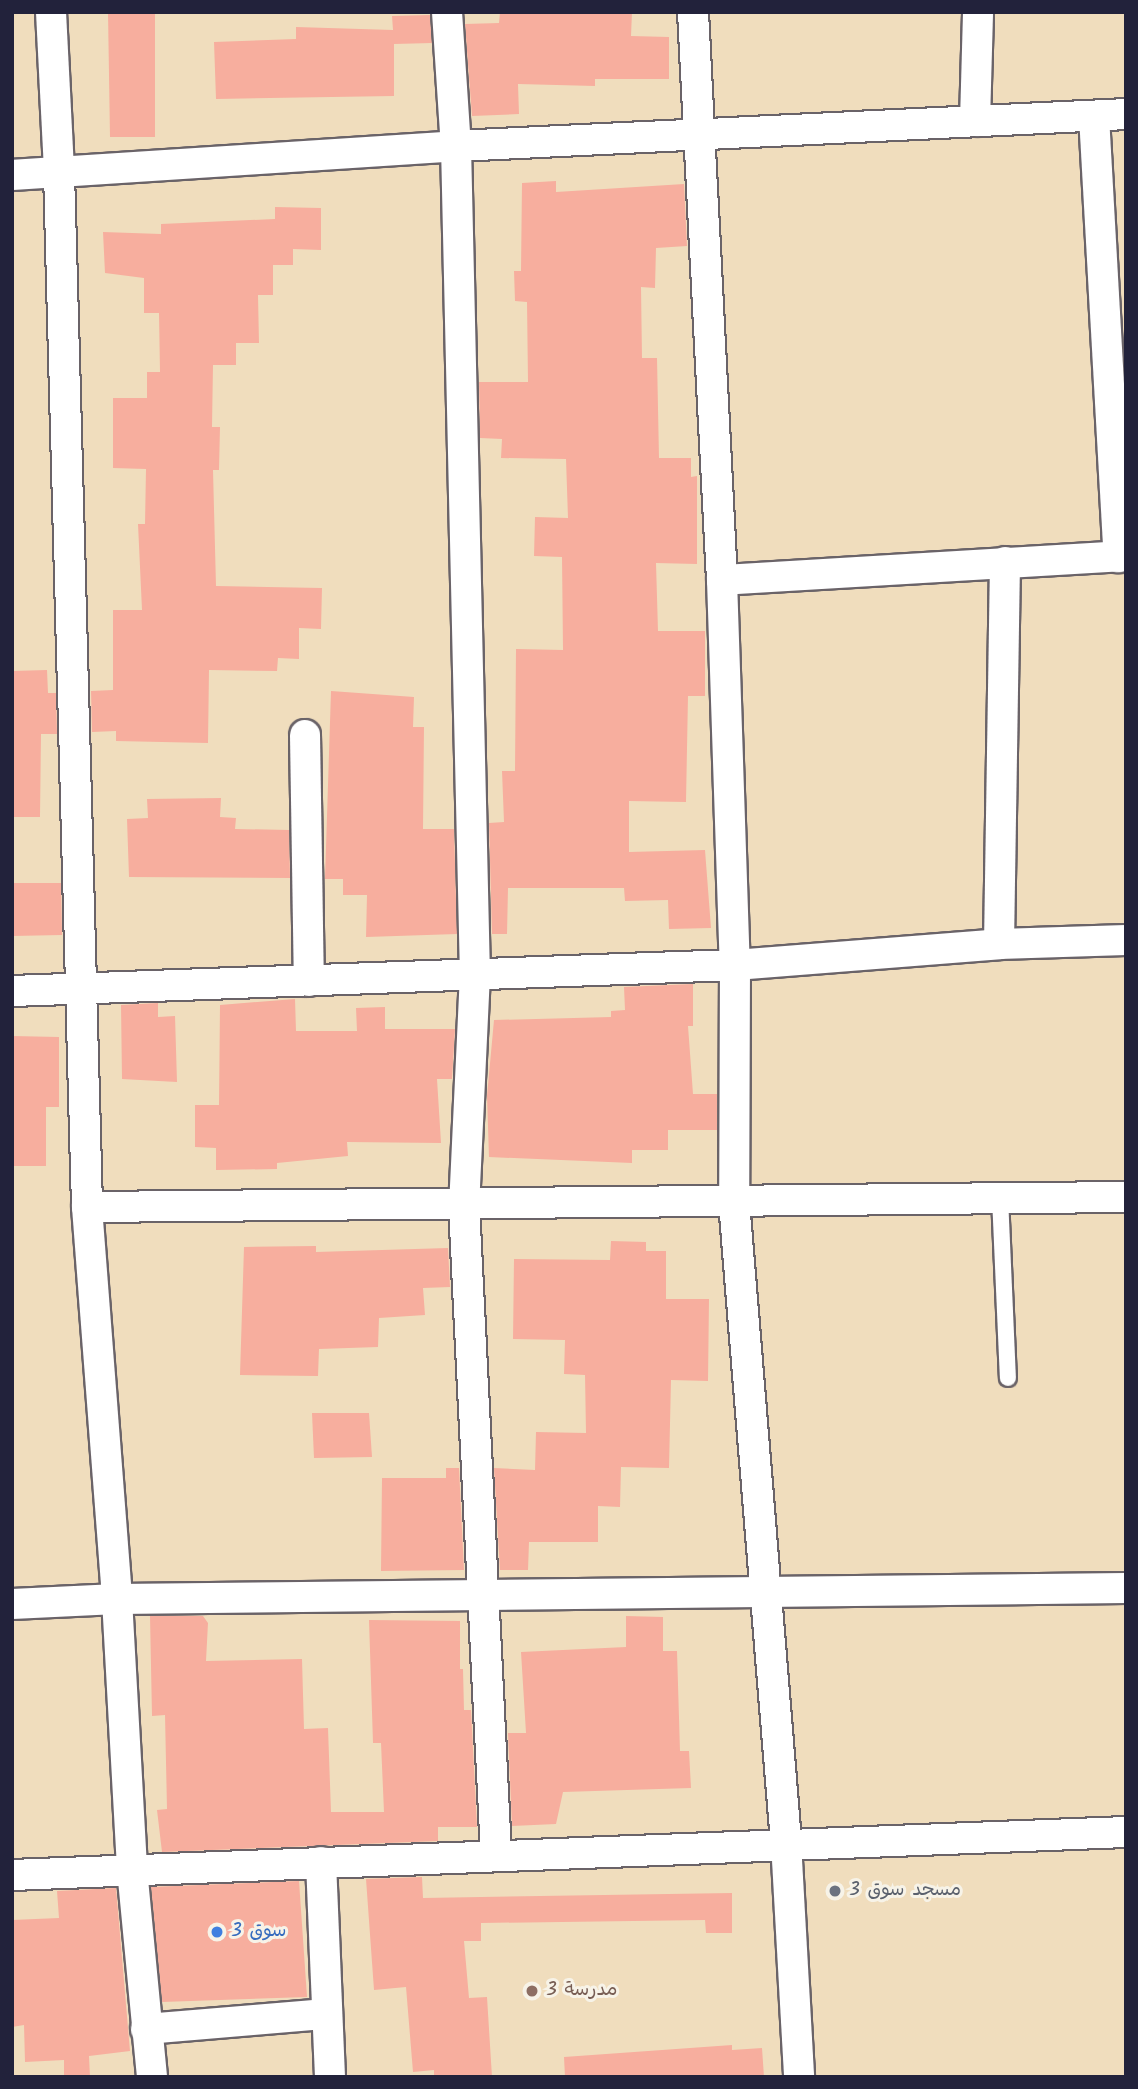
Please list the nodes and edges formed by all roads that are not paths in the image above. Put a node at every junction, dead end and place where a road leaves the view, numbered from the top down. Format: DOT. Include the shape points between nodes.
graph roads {
  1 [pos="51,12"];
  2 [pos="447,12"];
  3 [pos="693,12"];
  4 [pos="978,12"];
  5 [pos="1126,114"];
  6 [pos="1094,116"];
  7 [pos="975,121"];
  8 [pos="701,135"];
  9 [pos="456,146"];
  10 [pos="59,172"];
  11 [pos="12,175"];
  12 [pos="1122,557"];
  13 [pos="1004,562"];
  14 [pos="722,580"];
  15 [pos="305,734"];
  16 [pos="1126,940"];
  17 [pos="999,944"];
  18 [pos="735,965"];
  19 [pos="475,974"];
  20 [pos="309,981"];
  21 [pos="80,988"];
  22 [pos="12,991"];
  23 [pos="1000,1197"];
  24 [pos="1126,1197"];
  25 [pos="734,1202"];
  26 [pos="464,1206"];
  27 [pos="87,1207"];
  28 [pos="1007,1378"];
  29 [pos="1126,1588"];
  30 [pos="763,1592"];
  31 [pos="481,1597"];
  32 [pos="117,1599"];
  33 [pos="12,1604"];
  34 [pos="1126,1832"];
  35 [pos="786,1842"];
  36 [pos="496,1854"];
  37 [pos="321,1862"];
  38 [pos="132,1870"];
  39 [pos="12,1875"];
  40 [pos="326,2014"];
  41 [pos="146,2029"];
  42 [pos="152,2077"];
  43 [pos="330,2077"];
  44 [pos="799,2077"];
  1 -- 10 [label="street"];
  2 -- 9 [label="street"];
  3 -- 8 [label="street"];
  4 -- 7 [label="street"];
  5 -- 6 [label="street"];
  6 -- 7 [label="street"];
  6 -- 12 [label="street"];
  7 -- 8 [label="street"];
  8 -- 9 [label="street"];
  8 -- 14 [label="street"];
  9 -- 10 [label="street"];
  9 -- 19 [label="street"];
  10 -- 11 [label="street"];
  10 -- 21 [label="street"];
  12 -- 13 [label="street"];
  13 -- 14 [label="street"];
  13 -- 17 [label="street"];
  14 -- 18 [label="street"];
  15 -- 20 [label="street"];
  16 -- 17 [label="street"];
  17 -- 18 [label="street"];
  18 -- 19 [label="street"];
  18 -- 25 [label="street"];
  19 -- 20 [label="street"];
  19 -- 26 [label="street"];
  20 -- 21 [label="street"];
  21 -- 22 [label="street"];
  21 -- 27 [label="street"];
  23 -- 24 [label="street"];
  23 -- 25 [label="street"];
  23 -- 28 [label="lane"];
  25 -- 26 [label="street"];
  25 -- 30 [label="street"];
  26 -- 27 [label="street"];
  26 -- 31 [label="street"];
  27 -- 32 [label="street"];
  29 -- 30 [label="street"];
  30 -- 31 [label="street"];
  30 -- 35 [label="street"];
  31 -- 32 [label="street"];
  31 -- 36 [label="street"];
  32 -- 33 [label="street"];
  32 -- 38 [label="street"];
  34 -- 35 [label="street"];
  35 -- 36 [label="street"];
  35 -- 44 [label="street"];
  36 -- 37 [label="street"];
  37 -- 38 [label="street"];
  37 -- 40 [label="street"];
  38 -- 39 [label="street"];
  38 -- 41 [label="street"];
  40 -- 41 [label="street"];
  40 -- 43 [label="street"];
  41 -- 42 [label="street"];
}
